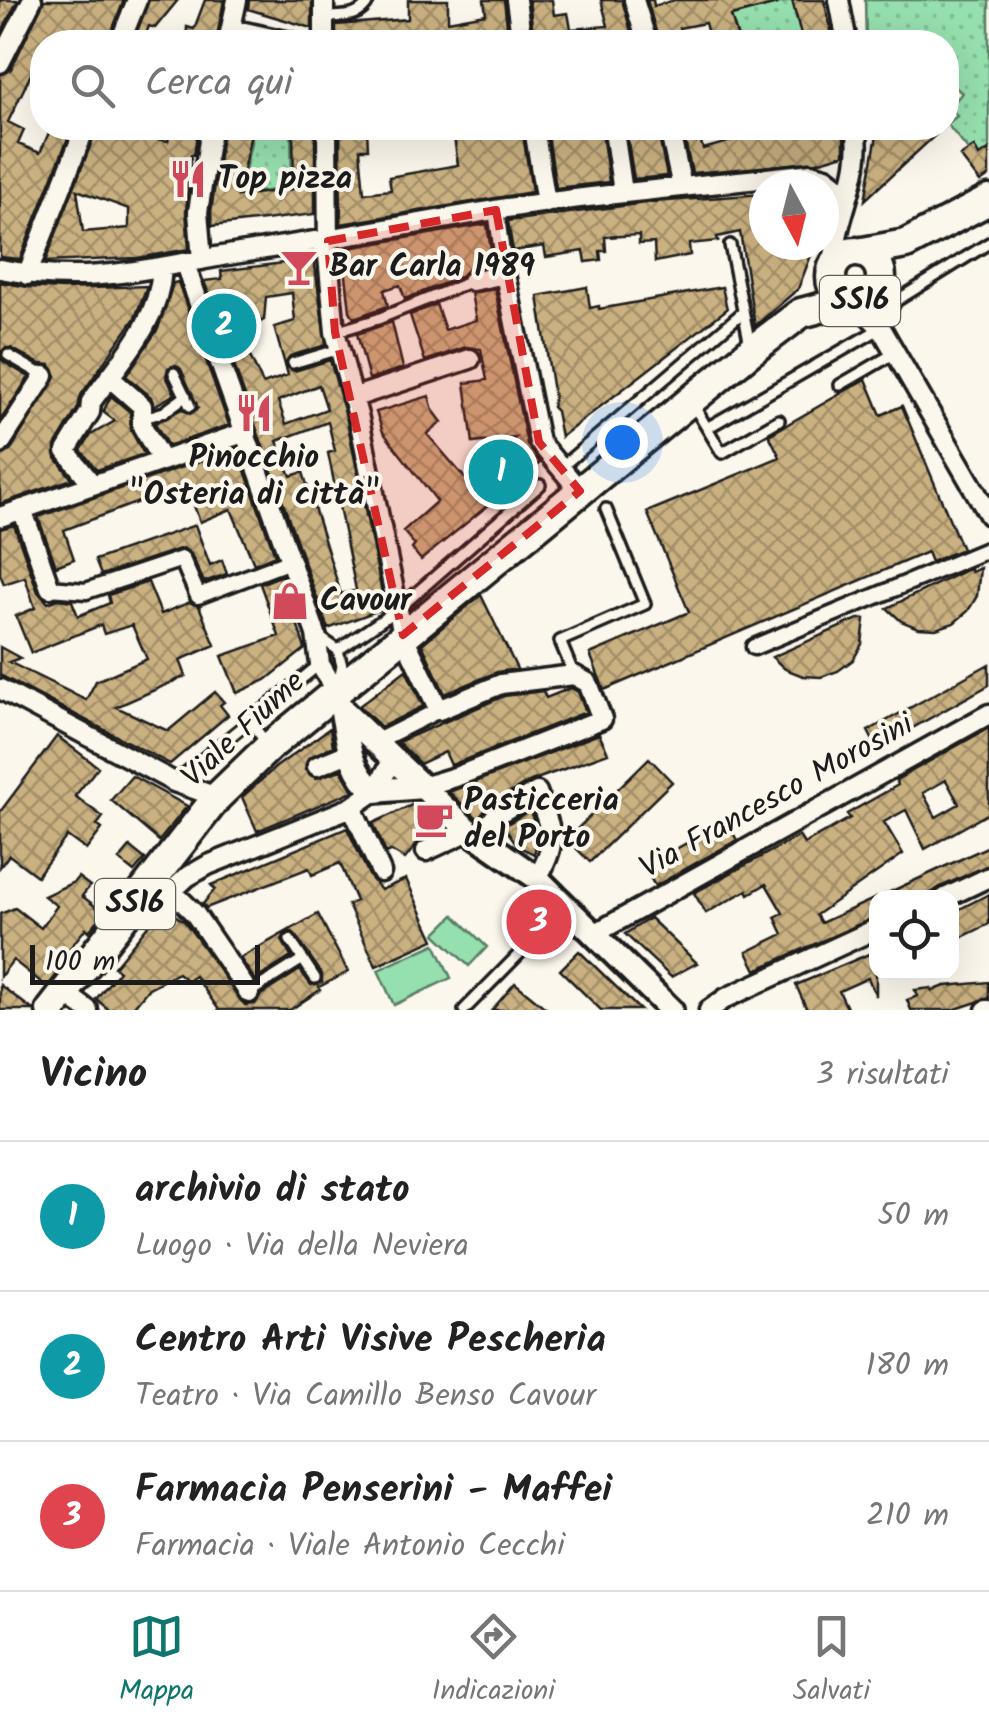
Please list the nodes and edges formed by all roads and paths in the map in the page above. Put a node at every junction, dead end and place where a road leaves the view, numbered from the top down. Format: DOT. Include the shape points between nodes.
graph roads {
  1 [pos="32,0"];
  2 [pos="137,0"];
  3 [pos="237,0"];
  4 [pos="369,0"];
  5 [pos="516,0"];
  6 [pos="634,0"];
  7 [pos="840,0"];
  8 [pos="848,0"];
  9 [pos="324,9"];
  10 [pos="125,30"];
  11 [pos="231,30"];
  12 [pos="520,30"];
  13 [pos="643,30"];
  14 [pos="845,30"];
  15 [pos="846,30"];
  16 [pos="0,63"];
  17 [pos="80,140"];
  18 [pos="209,140"];
  19 [pos="327,140"];
  20 [pos="536,140"];
  21 [pos="615,140"];
  22 [pos="672,140"];
  23 [pos="857,140"];
  24 [pos="682,187"];
  25 [pos="622,192"];
  26 [pos="989,200"];
  27 [pos="846,201"];
  28 [pos="546,203"];
  29 [pos="496,210"];
  30 [pos="328,241"];
  31 [pos="989,243"];
  32 [pos="906,244"];
  33 [pos="730,245"];
  34 [pos="846,260"];
  35 [pos="194,262"];
  36 [pos="0,269"];
  37 [pos="162,270"];
  38 [pos="28,274"];
  39 [pos="505,274"];
  40 [pos="472,281"];
  41 [pos="865,293"];
  42 [pos="742,314"];
  43 [pos="801,314"];
  44 [pos="881,328"];
  45 [pos="337,340"];
  46 [pos="751,351"];
  47 [pos="895,353"];
  48 [pos="8,355"];
  49 [pos="470,359"];
  50 [pos="293,363"];
  51 [pos="174,373"];
  52 [pos="44,376"];
  53 [pos="109,377"];
  54 [pos="840,385"];
  55 [pos="352,398"];
  56 [pos="691,400"];
  57 [pos="144,418"];
  58 [pos="779,420"];
  59 [pos="708,428"];
  60 [pos="243,433"];
  61 [pos="0,444"];
  62 [pos="162,460"];
  63 [pos="560,468"];
  64 [pos="93,484"];
  65 [pos="540,485"];
  66 [pos="580,492"];
  67 [pos="22,509"];
  68 [pos="606,509"];
  69 [pos="989,515"];
  70 [pos="0,516"];
  71 [pos="989,549"];
  72 [pos="290,561"];
  73 [pos="50,588"];
  74 [pos="400,622"];
  75 [pos="316,634"];
  76 [pos="754,647"];
  77 [pos="338,650"];
  78 [pos="320,664"];
  79 [pos="574,674"];
  80 [pos="0,689"];
  81 [pos="340,702"];
  82 [pos="439,710"];
  83 [pos="989,714"];
  84 [pos="248,720"];
  85 [pos="270,747"];
  86 [pos="385,750"];
  87 [pos="350,752"];
  88 [pos="316,766"];
  89 [pos="174,782"];
  90 [pos="422,787"];
  91 [pos="375,791"];
  92 [pos="217,797"];
  93 [pos="352,807"];
  94 [pos="474,835"];
  95 [pos="426,851"];
  96 [pos="380,872"];
  97 [pos="989,877"];
  98 [pos="536,878"];
  99 [pos="161,888"];
  100 [pos="959,891"];
  101 [pos="869,932"];
  102 [pos="594,934"];
  103 [pos="290,940"];
  104 [pos="524,949"];
  105 [pos="303,960"];
  106 [pos="315,978"];
  107 [pos="250,993"];
  108 [pos="58,1002"];
  109 [pos="88,1010"];
  110 [pos="464,1010"];
  111 [pos="671,1010"];
  112 [pos="708,1010"];
  1 -- 16 [label="street"];
  2 -- 10 [label="street"];
  3 -- 11 [label="street"];
  4 -- 9 [label="lane" via="354,16"];
  5 -- 12 [label="street"];
  6 -- 13 [label="street"];
  7 -- 14 [label="street"];
  8 -- 15 [label="street"];
  17 -- 38 [label="street"];
  18 -- 35 [label="street"];
  19 -- 30 [label="street"];
  20 -- 28 [label="street"];
  21 -- 25 [label="street"];
  22 -- 24 [label="street"];
  23 -- 27 [label="street"];
  24 -- 25 [label="street"];
  24 -- 27 [label="street" via="811,174 826,177"];
  25 -- 28 [label="street"];
  26 -- 32 [label="main road, SS16"];
  27 -- 34 [label="street" via="853,244"];
  27 -- 34 [label="street" via="834,244"];
  28 -- 29 [label="street"];
  29 -- 30 [label="street"];
  29 -- 39 [label="street"];
  30 -- 35 [label="street"];
  30 -- 45 [label="street"];
  31 -- 44 [label="lane" via="896,301"];
  32 -- 34 [label="main road, SS16"];
  32 -- 41 [label="main road, SS16"];
  33 -- 42 [label="lane"];
  34 -- 41 [label="main road, SS16" via="836,292"];
  34 -- 41 [label="main road, SS16" via="876,262"];
  34 -- 43 [label="main road, SS16"];
  35 -- 37 [label="street"];
  35 -- 60 [label="street"];
  36 -- 38 [label="street"];
  37 -- 38 [label="street" via="82,278"];
  37 -- 53 [label="street" via="151,319"];
  39 -- 40 [label="street"];
  39 -- 63 [label="street" via="539,442"];
  40 -- 45 [label="lane"];
  41 -- 43 [label="main road, SS16"];
  41 -- 44 [label="street"];
  42 -- 46 [label="lane"];
  42 -- 63 [label="lane"];
  43 -- 46 [label="main road, SS16"];
  44 -- 47 [label="street"];
  44 -- 59 [label="lane"];
  45 -- 50 [label="lane"];
  45 -- 55 [label="street"];
  46 -- 56 [label="main road, SS16"];
  47 -- 54 [label="lane"];
  47 -- 69 [label="street"];
  48 -- 52 [label="lane"];
  49 -- 55 [label="street"];
  51 -- 57 [label="lane" via="188,401"];
  52 -- 61 [label="street"];
  53 -- 57 [label="street" via="142,406"];
  53 -- 64 [label="street" via="66,451"];
  55 -- 74 [label="street"];
  56 -- 59 [label="lane"];
  56 -- 66 [label="main road, SS16"];
  57 -- 62 [label="street"];
  58 -- 59 [label="lane" via="722,453"];
  60 -- 62 [label="street"];
  60 -- 72 [label="street"];
  62 -- 64 [label="street"];
  63 -- 66 [label="street"];
  64 -- 67 [label="street"];
  65 -- 74 [label="lane"];
  66 -- 74 [label="main road, SS16"];
  67 -- 70 [label="street"];
  67 -- 73 [label="street"];
  68 -- 79 [label="lane" via="645,604 560,641"];
  71 -- 76 [label="street"];
  72 -- 73 [label="street" via="198,596 182,559 86,591"];
  72 -- 75 [label="street"];
  74 -- 77 [label="lane"];
  74 -- 81 [label="main road, SS16"];
  74 -- 82 [label="street"];
  75 -- 77 [label="lane"];
  75 -- 78 [label="street"];
  77 -- 81 [label="lane"];
  78 -- 81 [label="street"];
  78 -- 84 [label="lane"];
  79 -- 82 [label="street" via="501,684"];
  79 -- 90 [label="street" via="588,682 602,718"];
  80 -- 89 [label="street"];
  81 -- 85 [label="main road, Viale Fiume / SS16"];
  81 -- 86 [label="street"];
  81 -- 87 [label="street"];
  82 -- 86 [label="street"];
  83 -- 102 [label="street, Via Francesco Morosini"];
  84 -- 85 [label="lane"];
  84 -- 89 [label="lane"];
  85 -- 92 [label="main road, Viale Fiume / SS16"];
  86 -- 90 [label="street"];
  86 -- 91 [label="street"];
  87 -- 88 [label="street"];
  87 -- 91 [label="street"];
  89 -- 92 [label="street"];
  90 -- 91 [label="street"];
  90 -- 94 [label="street"];
  91 -- 93 [label="street"];
  92 -- 99 [label="main road, Viale Fiume / SS16"];
  93 -- 96 [label="street"];
  93 -- 99 [label="street"];
  94 -- 95 [label="street"];
  94 -- 98 [label="street"];
  94 -- 98 [label="street" via="537,792 552,853"];
  97 -- 100 [label="street"];
  98 -- 102 [label="street"];
  99 -- 107 [label="street" via="194,914"];
  99 -- 108 [label="main road, Viale Fiume / SS16"];
  101 -- 112 [label="street"];
  102 -- 111 [label="street"];
  103 -- 105 [label="lane"];
  104 -- 110 [label="lane"];
  105 -- 106 [label="lane"];
  105 -- 107 [label="lane"];
  108 -- 109 [label="street"];
}
